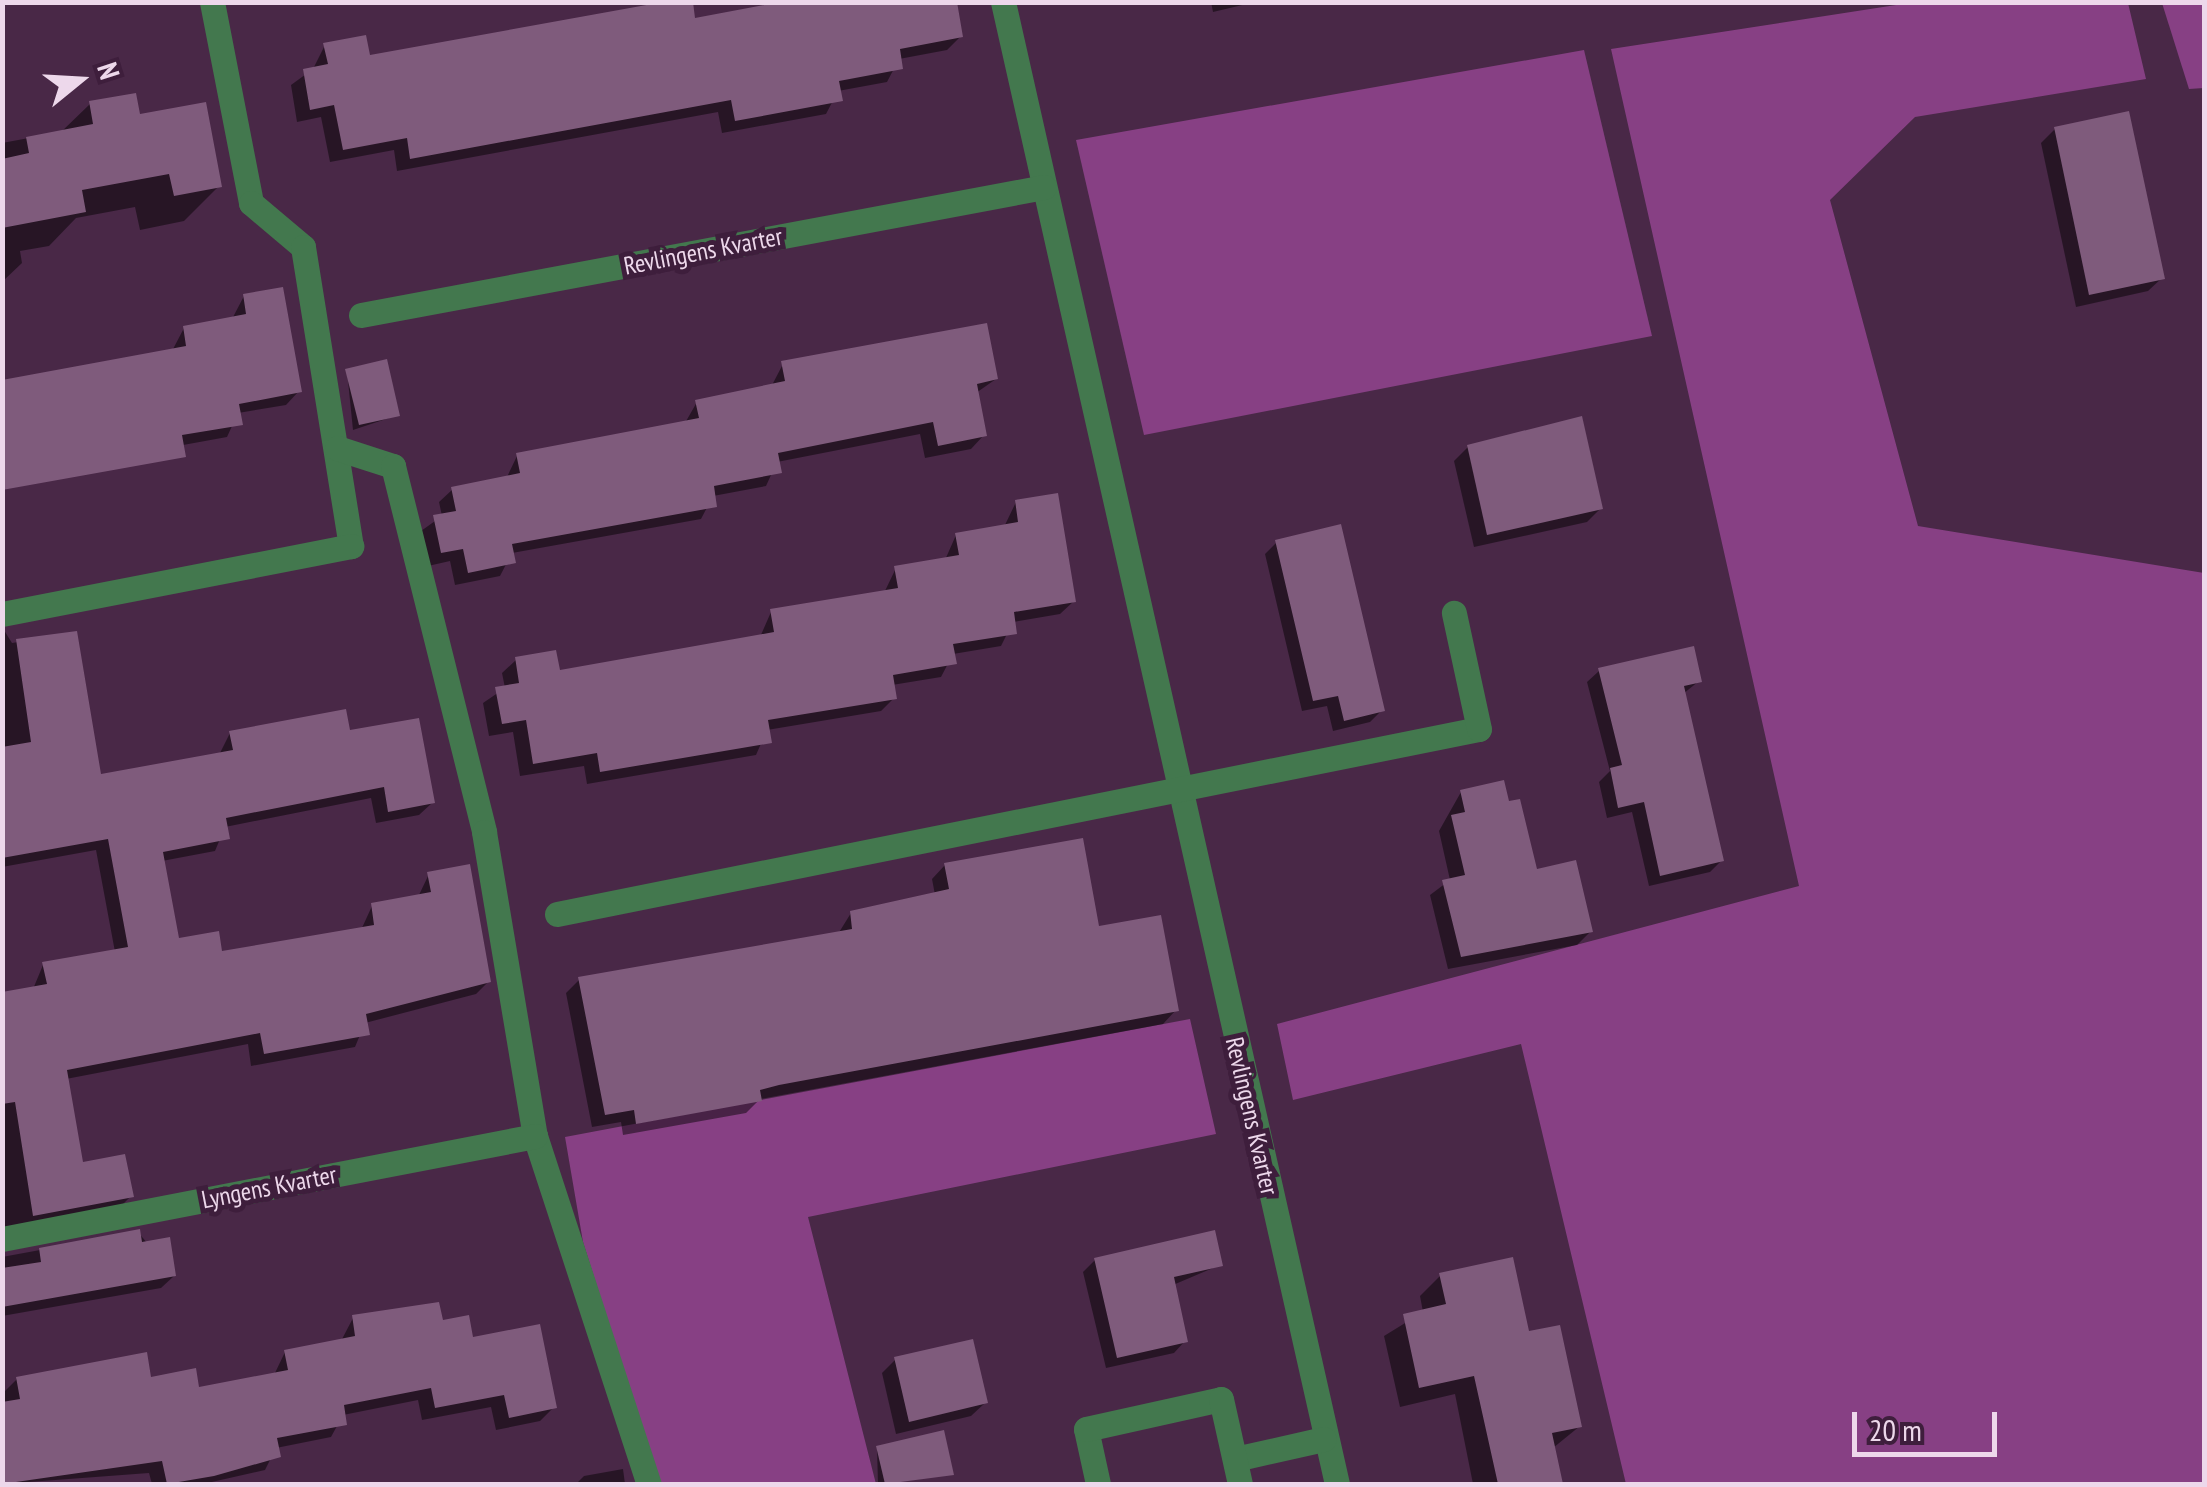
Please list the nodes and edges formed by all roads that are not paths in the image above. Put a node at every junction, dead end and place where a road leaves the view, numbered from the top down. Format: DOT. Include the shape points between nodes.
graph roads {
  1 [pos="212,2"];
  2 [pos="1003,2"];
  3 [pos="1044,186"];
  4 [pos="361,315"];
  5 [pos="337,448"];
  6 [pos="1454,613"];
  7 [pos="2,614"];
  8 [pos="1180,792"];
  9 [pos="557,914"];
  10 [pos="535,1136"];
  11 [pos="2,1239"];
  12 [pos="1324,1439"];
  13 [pos="1234,1458"];
  14 [pos="649,1484"];
  15 [pos="1098,1484"];
  16 [pos="1240,1484"];
  17 [pos="1337,1484"];
  1 -- 5 [label="street" via="251,203 303,247"];
  2 -- 3 [label="street, Revlingens Kvarter"];
  3 -- 4 [label="street, Revlingens Kvarter"];
  3 -- 8 [label="street, Revlingens Kvarter"];
  5 -- 7 [label="street" via="351,546"];
  5 -- 10 [label="street" via="393,466 484,832"];
  6 -- 8 [label="street" via="1479,729"];
  8 -- 9 [label="street"];
  8 -- 12 [label="street, Revlingens Kvarter"];
  10 -- 11 [label="street, Lyngens Kvarter"];
  10 -- 14 [label="street"];
  12 -- 13 [label="street"];
  12 -- 17 [label="street, Revlingens Kvarter"];
  13 -- 15 [label="street" via="1221,1399 1086,1429"];
  13 -- 16 [label="street"];
}
